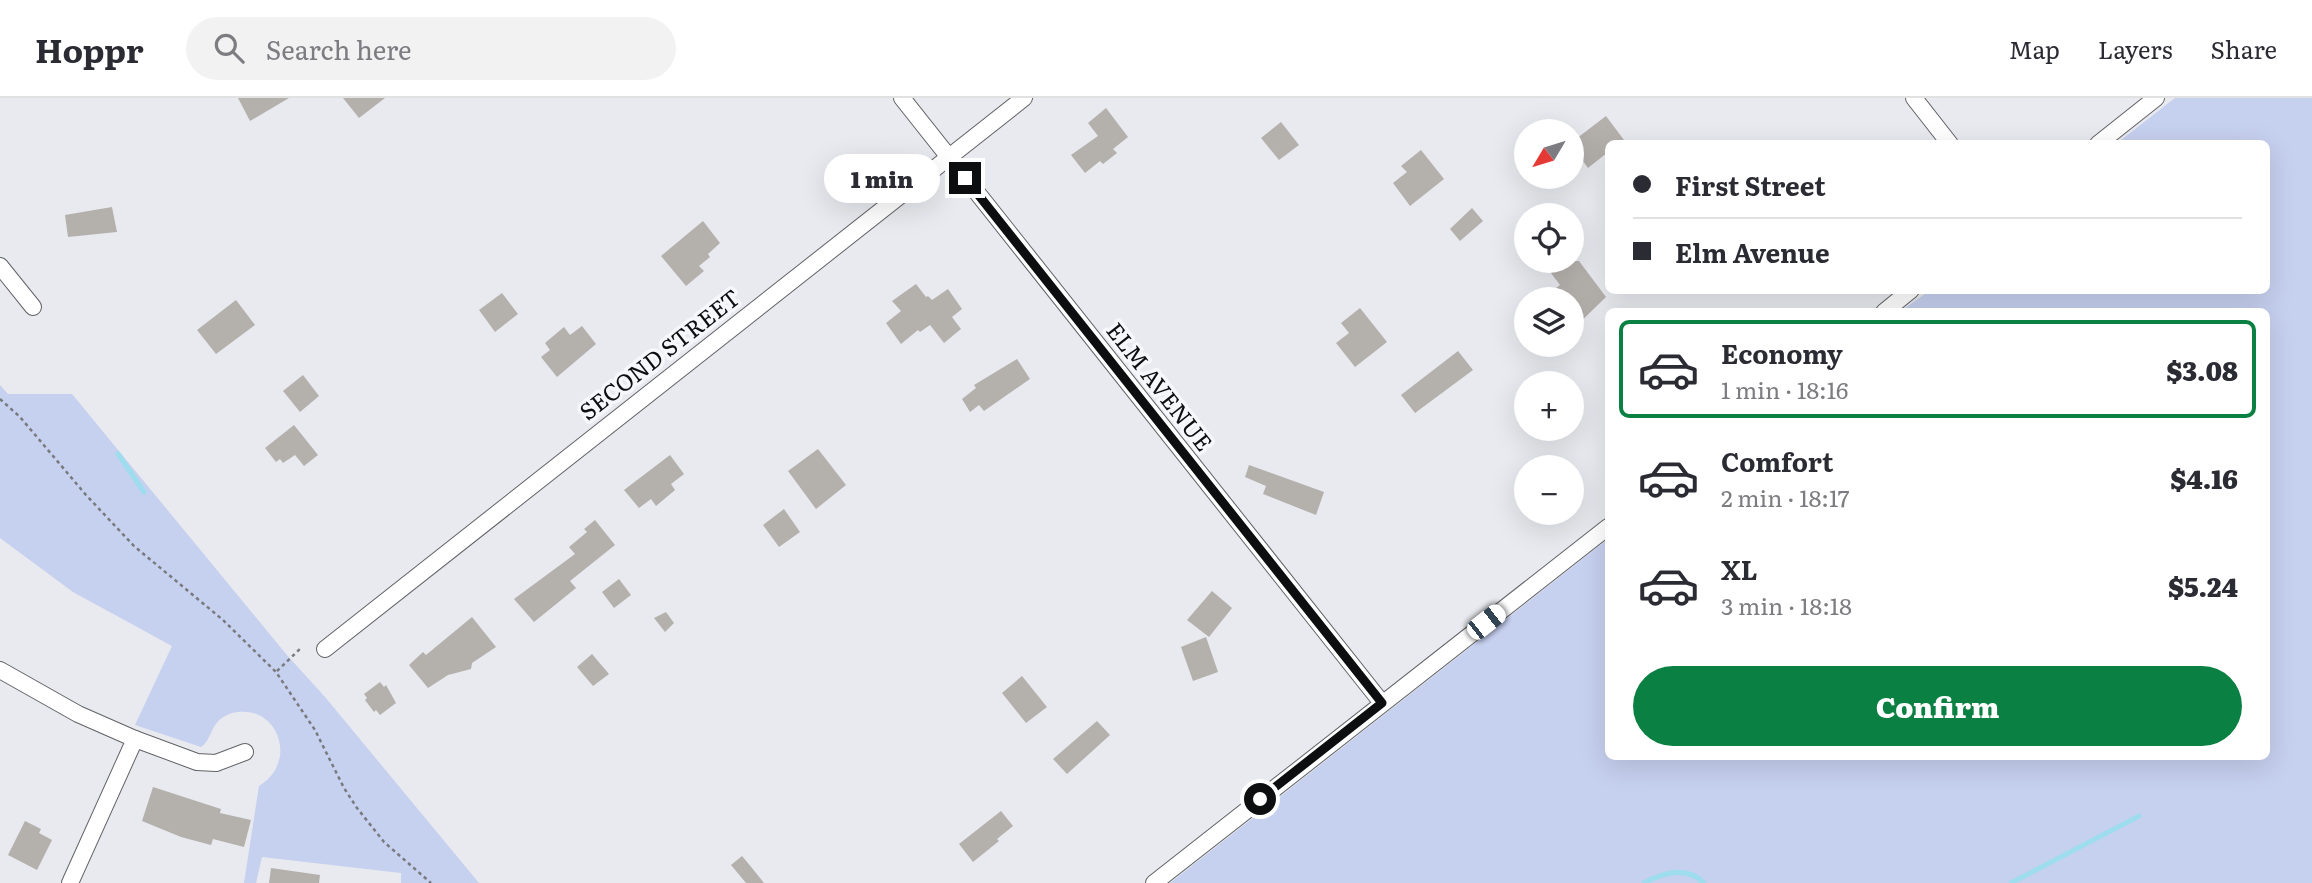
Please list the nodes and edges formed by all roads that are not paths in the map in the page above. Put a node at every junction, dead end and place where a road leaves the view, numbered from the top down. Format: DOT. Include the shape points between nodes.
graph roads {
  1 [pos="902,98"];
  2 [pos="1024,98"];
  3 [pos="1914,98"];
  4 [pos="2156,98"];
  5 [pos="1947,140"];
  6 [pos="2103,140"];
  7 [pos="948,157"];
  8 [pos="0,267"];
  9 [pos="1906,294"];
  10 [pos="33,307"];
  11 [pos="1889,308"];
  12 [pos="1605,529"];
  13 [pos="325,649"];
  14 [pos="0,670"];
  15 [pos="1382,703"];
  16 [pos="135,739"];
  17 [pos="245,752"];
  18 [pos="70,883"];
  19 [pos="1154,883"];
  1 -- 7 [label="street, ELM AVENUE"];
  2 -- 7 [label="street, SECOND STREET"];
  3 -- 5 [label="street"];
  4 -- 6 [label="street"];
  7 -- 13 [label="street, SECOND STREET"];
  7 -- 15 [label="street, ELM AVENUE"];
  8 -- 10 [label="street"];
  9 -- 11 [label="street"];
  12 -- 15 [label="street"];
  14 -- 16 [label="street" via="62,706"];
  15 -- 19 [label="street"];
  16 -- 17 [label="street" via="205,763"];
  16 -- 18 [label="street"];
}
